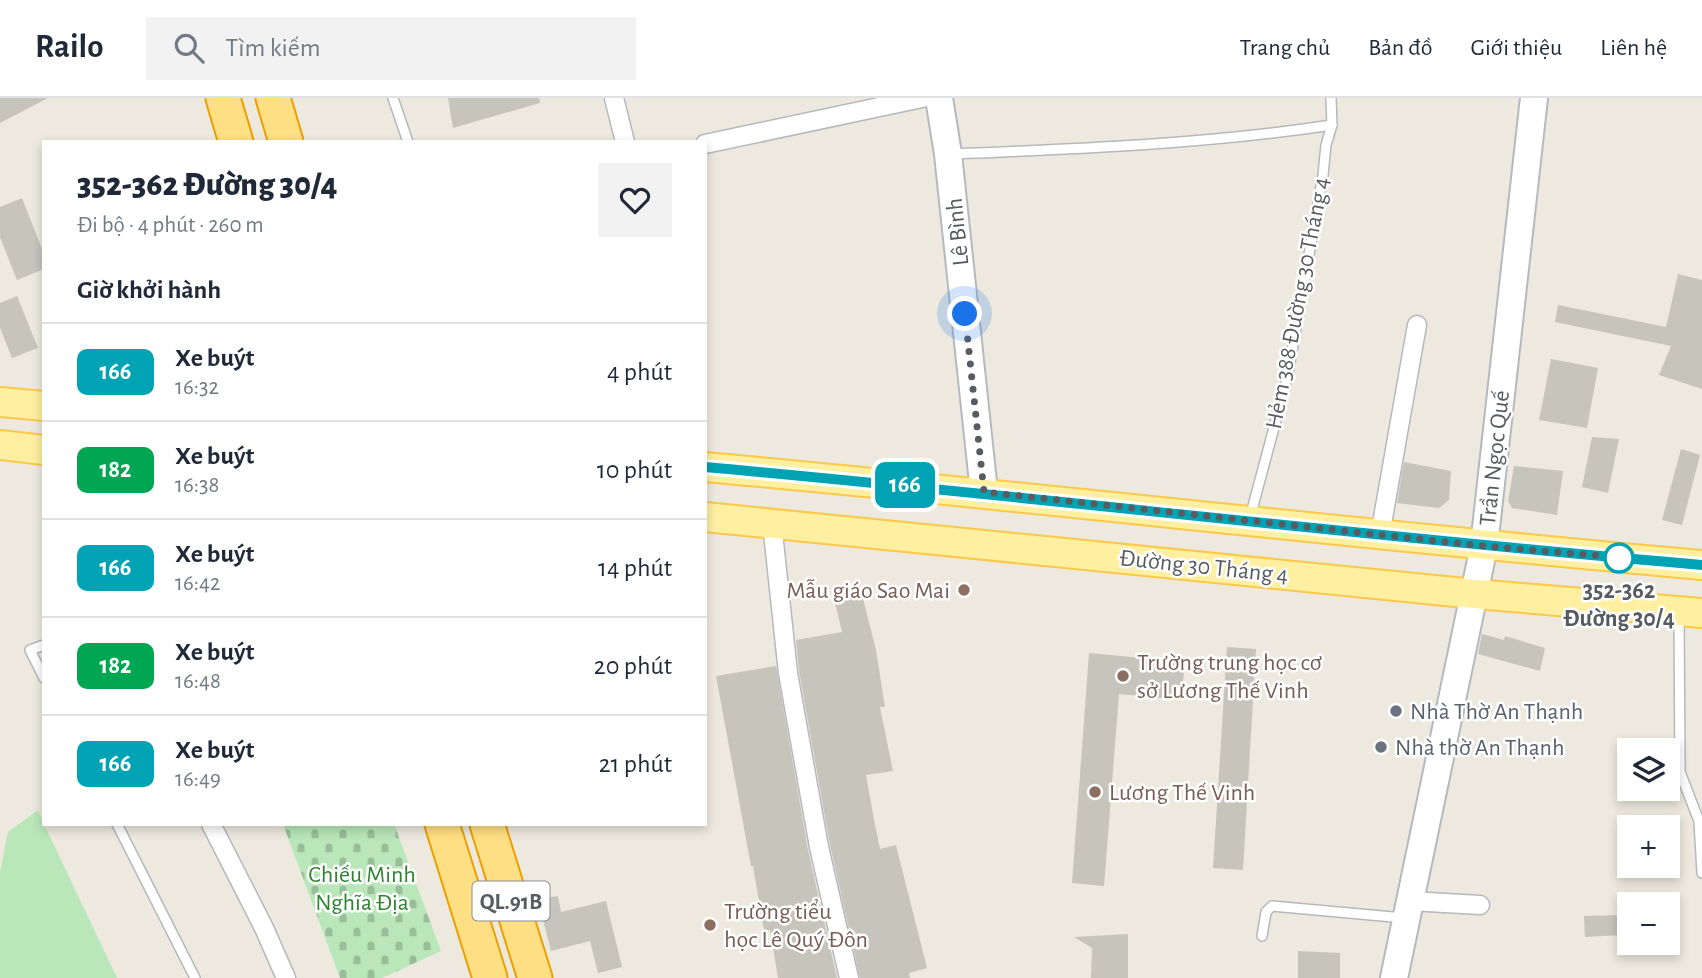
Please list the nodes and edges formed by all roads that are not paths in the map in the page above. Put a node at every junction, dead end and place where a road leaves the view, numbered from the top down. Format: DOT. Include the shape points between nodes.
graph roads {
  1 [pos="223,98"];
  2 [pos="273,98"];
  3 [pos="393,98"];
  4 [pos="614,98"];
  5 [pos="922,98"];
  6 [pos="939,98"];
  7 [pos="1331,98"];
  8 [pos="1534,98"];
  9 [pos="1332,125"];
  10 [pos="235,140"];
  11 [pos="285,140"];
  12 [pos="407,140"];
  13 [pos="624,140"];
  14 [pos="707,144"];
  15 [pos="948,154"];
  16 [pos="1416,325"];
  17 [pos="0,402"];
  18 [pos="42,406"];
  19 [pos="0,445"];
  20 [pos="42,450"];
  21 [pos="707,467"];
  22 [pos="984,492"];
  23 [pos="707,517"];
  24 [pos="1254,521"];
  25 [pos="772,523"];
  26 [pos="1380,535"];
  27 [pos="1484,546"];
  28 [pos="1702,565"];
  29 [pos="1475,594"];
  30 [pos="1691,613"];
  31 [pos="42,646"];
  32 [pos="42,674"];
  33 [pos="118,826"];
  34 [pos="212,826"];
  35 [pos="443,826"];
  36 [pos="488,826"];
  37 [pos="1702,873"];
  38 [pos="1480,905"];
  39 [pos="1409,909"];
  40 [pos="1262,936"];
  41 [pos="195,978"];
  42 [pos="286,978"];
  43 [pos="490,978"];
  44 [pos="535,978"];
  45 [pos="849,978"];
  46 [pos="1394,978"];
  1 -- 10 [label="highway"];
  2 -- 11 [label="highway"];
  3 -- 12 [label="lane"];
  4 -- 13 [label="street"];
  5 -- 14 [label="street"];
  6 -- 15 [label="street, Lê Bình"];
  7 -- 9 [label="lane, Hẻm 388 Đường 30 Tháng 4"];
  8 -- 27 [label="street, Trần Ngọc Quế"];
  9 -- 15 [label="lane" via="1255,137"];
  9 -- 24 [label="lane, Hẻm 388 Đường 30 Tháng 4" via="1287,379 1254,502"];
  15 -- 22 [label="street, Lê Bình"];
  16 -- 26 [label="street"];
  17 -- 18 [label="main road"];
  19 -- 20 [label="main road"];
  21 -- 22 [label="main road, Đường 30 Tháng 4"];
  22 -- 24 [label="main road, Đường 30 Tháng 4"];
  23 -- 25 [label="main road, Đường 30 Tháng 4"];
  24 -- 26 [label="main road, Đường 30 Tháng 4"];
  25 -- 29 [label="main road, Đường 30 Tháng 4"];
  25 -- 45 [label="street" via="788,673 819,847"];
  26 -- 27 [label="main road, Đường 30 Tháng 4"];
  27 -- 28 [label="main road, Đường 30 Tháng 4"];
  27 -- 29 [label="street, Trần Ngọc Quế"];
  29 -- 30 [label="main road, Đường 30 Tháng 4"];
  29 -- 39 [label="street, Trần Ngọc Quế"];
  30 -- 37 [label="lane" via="1680,772 1699,821"];
  31 -- 32 [label="lane" via="30,649"];
  33 -- 41 [label="lane"];
  34 -- 42 [label="street"];
  35 -- 43 [label="highway, QL.91B"];
  36 -- 44 [label="highway, QL.91B"];
  38 -- 39 [label="street"];
  39 -- 40 [label="lane" via="1272,906 1266,912"];
  39 -- 46 [label="street, Trần Ngọc Quế"];
}
